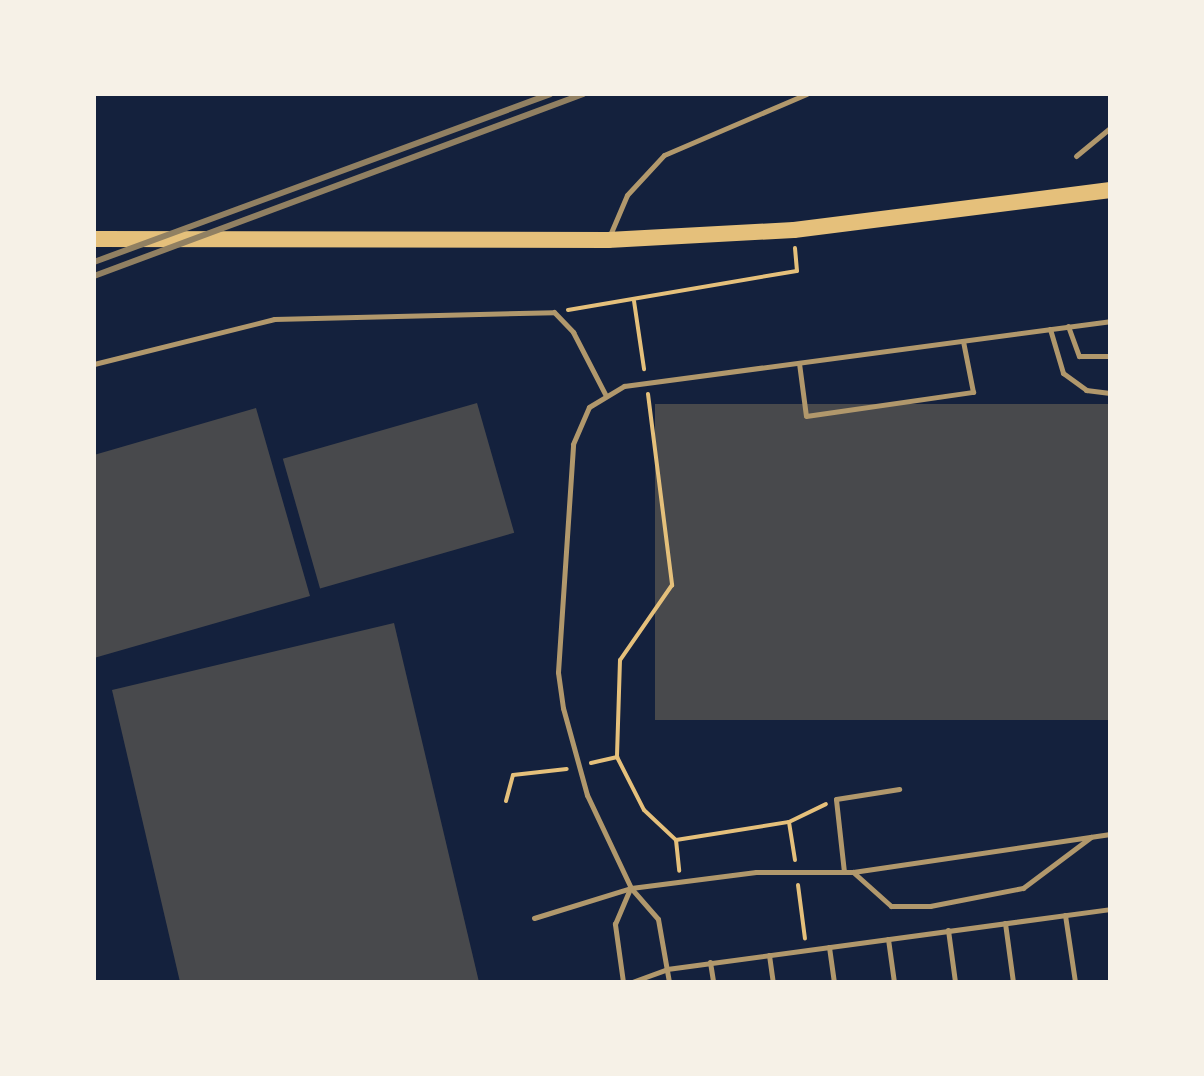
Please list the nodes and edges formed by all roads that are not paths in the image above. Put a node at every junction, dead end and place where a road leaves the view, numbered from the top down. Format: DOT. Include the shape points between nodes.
graph roads {
  1 [pos="806,94"];
  2 [pos="1110,128"];
  3 [pos="1076,156"];
  4 [pos="1110,190"];
  5 [pos="94,239"];
  6 [pos="608,240"];
  7 [pos="1110,321"];
  8 [pos="1068,326"];
  9 [pos="1050,329"];
  10 [pos="963,341"];
  11 [pos="1110,356"];
  12 [pos="799,363"];
  13 [pos="94,364"];
  14 [pos="1110,393"];
  15 [pos="605,394"];
  16 [pos="899,789"];
  17 [pos="1110,834"];
  18 [pos="1092,836"];
  19 [pos="844,872"];
  20 [pos="853,872"];
  21 [pos="631,888"];
  22 [pos="1110,909"];
  23 [pos="1065,915"];
  24 [pos="534,918"];
  25 [pos="1005,923"];
  26 [pos="948,930"];
  27 [pos="888,939"];
  28 [pos="829,947"];
  29 [pos="769,955"];
  30 [pos="710,962"];
  31 [pos="667,969"];
  32 [pos="623,982"];
  33 [pos="632,982"];
  34 [pos="669,982"];
  35 [pos="713,982"];
  36 [pos="773,982"];
  37 [pos="834,982"];
  38 [pos="894,982"];
  39 [pos="955,982"];
  40 [pos="1013,982"];
  41 [pos="1075,982"];
  1 -- 6 [label="lane" via="664,155 627,195"];
  2 -- 3 [label="lane"];
  4 -- 6 [label="main road" via="794,230"];
  5 -- 6 [label="main road"];
  7 -- 8 [label="lane"];
  8 -- 9 [label="lane"];
  8 -- 11 [label="lane" via="1079,356"];
  9 -- 10 [label="lane"];
  9 -- 14 [label="lane" via="1063,373 1086,390"];
  10 -- 12 [label="lane"];
  10 -- 12 [label="lane" via="973,392 821,414 806,416"];
  12 -- 15 [label="lane" via="647,383"];
  13 -- 15 [label="lane" via="274,319 554,312 573,332"];
  15 -- 21 [label="lane" via="578,424 573,444 558,672 577,767"];
  16 -- 19 [label="lane" via="836,799"];
  17 -- 18 [label="lane"];
  18 -- 20 [label="lane"];
  18 -- 20 [label="lane" via="1023,888 930,906 891,906"];
  19 -- 20 [label="lane"];
  19 -- 21 [label="lane" via="756,872"];
  21 -- 24 [label="lane"];
  21 -- 31 [label="lane" via="658,919"];
  21 -- 32 [label="lane" via="615,924"];
  22 -- 23 [label="lane"];
  23 -- 25 [label="lane"];
  23 -- 41 [label="lane"];
  25 -- 26 [label="lane"];
  25 -- 40 [label="lane"];
  26 -- 27 [label="lane"];
  26 -- 39 [label="lane"];
  27 -- 28 [label="lane"];
  27 -- 38 [label="lane"];
  28 -- 29 [label="lane"];
  28 -- 37 [label="lane"];
  29 -- 30 [label="lane"];
  29 -- 36 [label="lane"];
  30 -- 31 [label="lane"];
  30 -- 35 [label="lane"];
  31 -- 33 [label="lane"];
  31 -- 34 [label="lane"];
}
